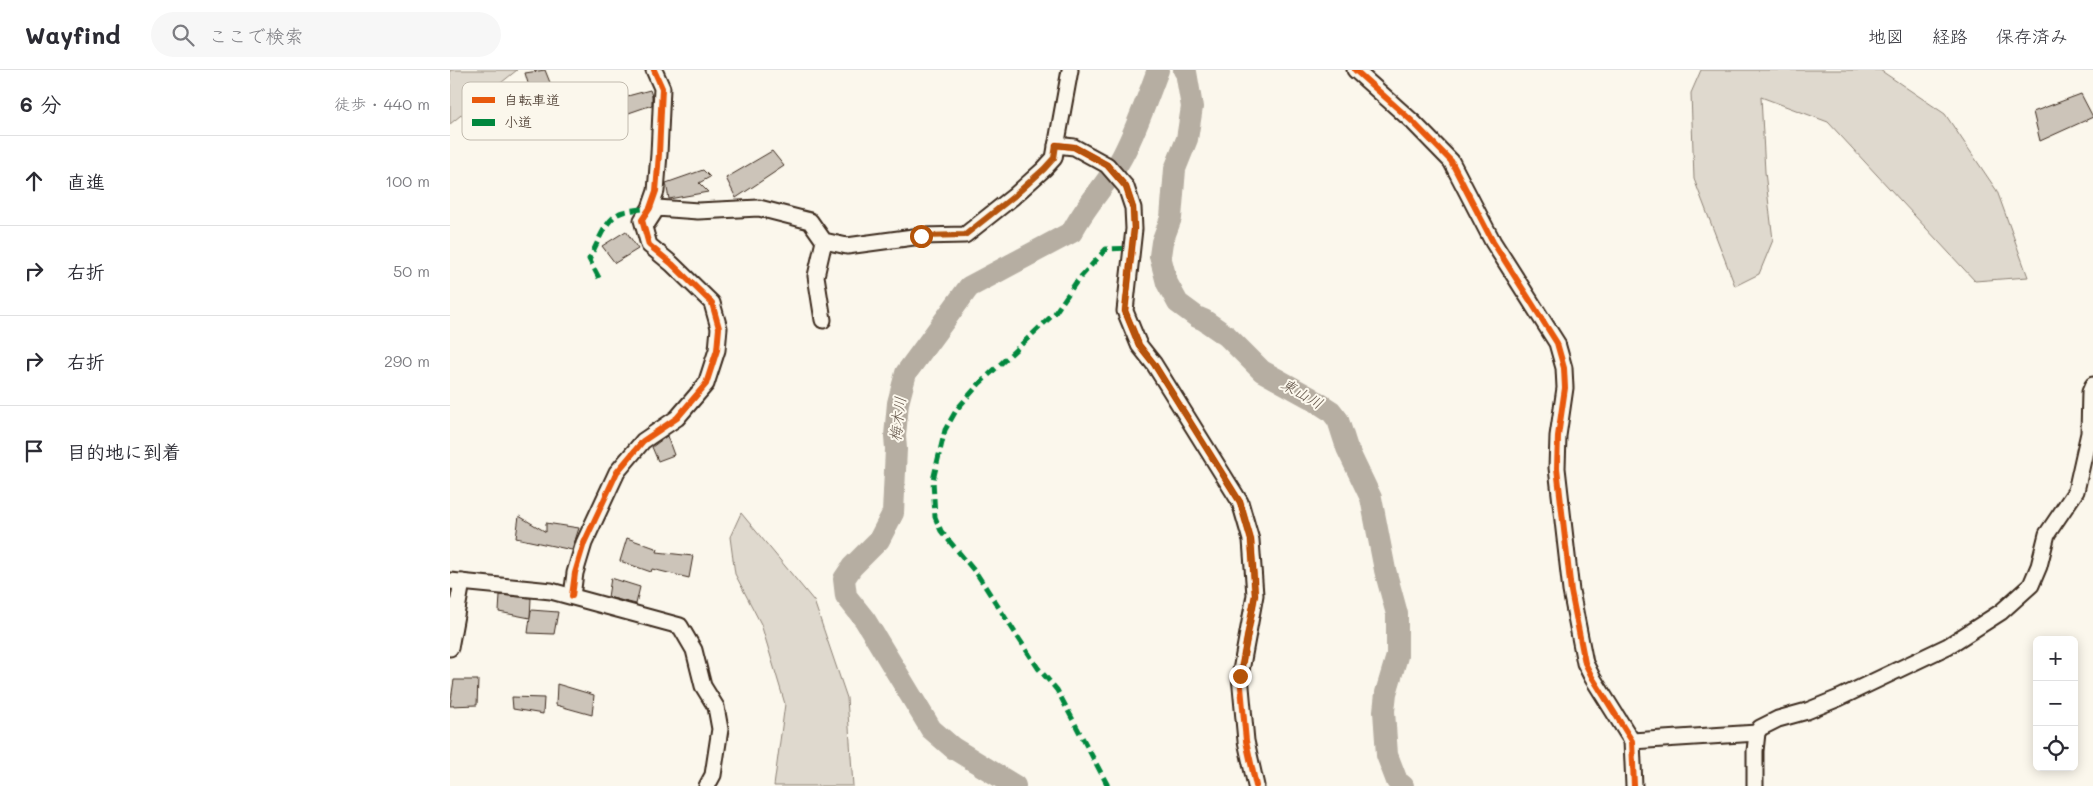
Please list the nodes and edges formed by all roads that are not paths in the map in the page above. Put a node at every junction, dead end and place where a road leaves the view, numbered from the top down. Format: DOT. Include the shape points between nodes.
graph roads {
  1 [pos="654,70"];
  2 [pos="1070,70"];
  3 [pos="1355,70"];
  4 [pos="1056,145"];
  5 [pos="644,228"];
  6 [pos="824,241"];
  7 [pos="823,320"];
  8 [pos="2093,385"];
  9 [pos="456,581"];
  10 [pos="572,596"];
  11 [pos="450,648"];
  12 [pos="1757,733"];
  13 [pos="1632,741"];
  14 [pos="708,786"];
  15 [pos="1256,786"];
  16 [pos="1634,786"];
  17 [pos="1755,786"];
  1 -- 5 [label="street" via="662,88 659,154 656,191 642,220"];
  2 -- 4 [label="street"];
  3 -- 13 [label="street" via="1451,161 1493,242 1557,342 1565,388 1557,468 1571,591 1585,663"];
  4 -- 6 [label="street" via="1054,158 1044,169 965,235 921,236 847,246"];
  4 -- 15 [label="street" via="1074,147 1107,165 1126,187 1133,208 1134,229 1125,311 1139,345 1240,502 1251,540 1255,595 1240,676 1246,741"];
  5 -- 6 [label="street" via="657,208 698,211 759,208 810,222"];
  5 -- 10 [label="street" via="649,245 712,303 719,328 717,350 706,384 677,418 643,441 617,472 584,543"];
  6 -- 7 [label="street" via="816,276"];
  8 -- 12 [label="street" via="2089,433 2076,491 2047,534 2036,576 2026,591 2001,612 1948,646 1839,698 1766,724"];
  9 -- 10 [label="street"];
  9 -- 11 [label="street"];
  10 -- 14 [label="street" via="680,626 694,650 703,686 716,707 720,729 713,775"];
  12 -- 13 [label="street"];
  12 -- 17 [label="street"];
  13 -- 16 [label="street"];
}
